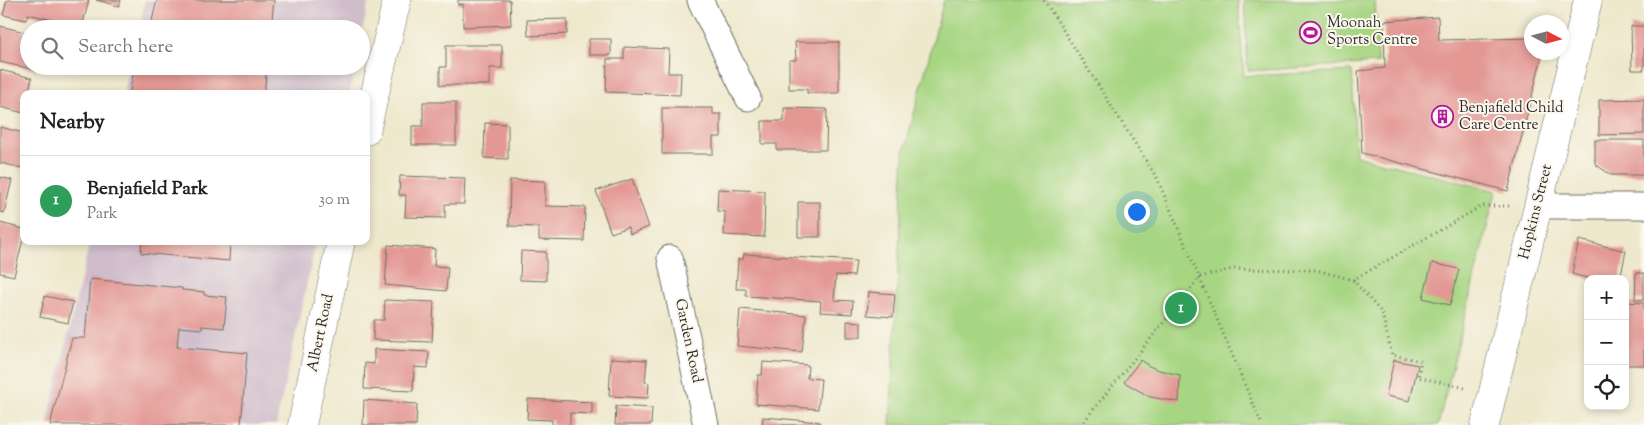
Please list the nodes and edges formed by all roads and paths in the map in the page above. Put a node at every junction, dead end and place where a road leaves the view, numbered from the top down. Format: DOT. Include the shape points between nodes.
graph roads {
  1 [pos="397,0"];
  2 [pos="700,0"];
  3 [pos="1044,0"];
  4 [pos="1588,0"];
  5 [pos="748,98"];
  6 [pos="370,115"];
  7 [pos="1538,206"];
  8 [pos="1644,206"];
  9 [pos="340,245"];
  10 [pos="670,258"];
  11 [pos="1200,277"];
  12 [pos="1353,280"];
  13 [pos="1492,394"];
  14 [pos="302,425"];
  15 [pos="706,425"];
  16 [pos="1081,425"];
  17 [pos="1262,425"];
  18 [pos="1485,425"];
  1 -- 6 [label="street"];
  2 -- 5 [label="street"];
  3 -- 11 [label="path" via="1156,178"];
  4 -- 7 [label="street, Hopkins Street"];
  7 -- 8 [label="street"];
  7 -- 12 [label="path" via="1482,206"];
  7 -- 13 [label="street, Hopkins Street"];
  9 -- 14 [label="street, Albert Road"];
  10 -- 15 [label="street, Garden Road"];
  11 -- 12 [label="path" via="1232,269 1316,270"];
  11 -- 16 [label="path"];
  11 -- 17 [label="path"];
  12 -- 13 [label="path" via="1382,313 1392,355 1421,361 1418,377"];
  13 -- 18 [label="street, Hopkins Street"];
}
